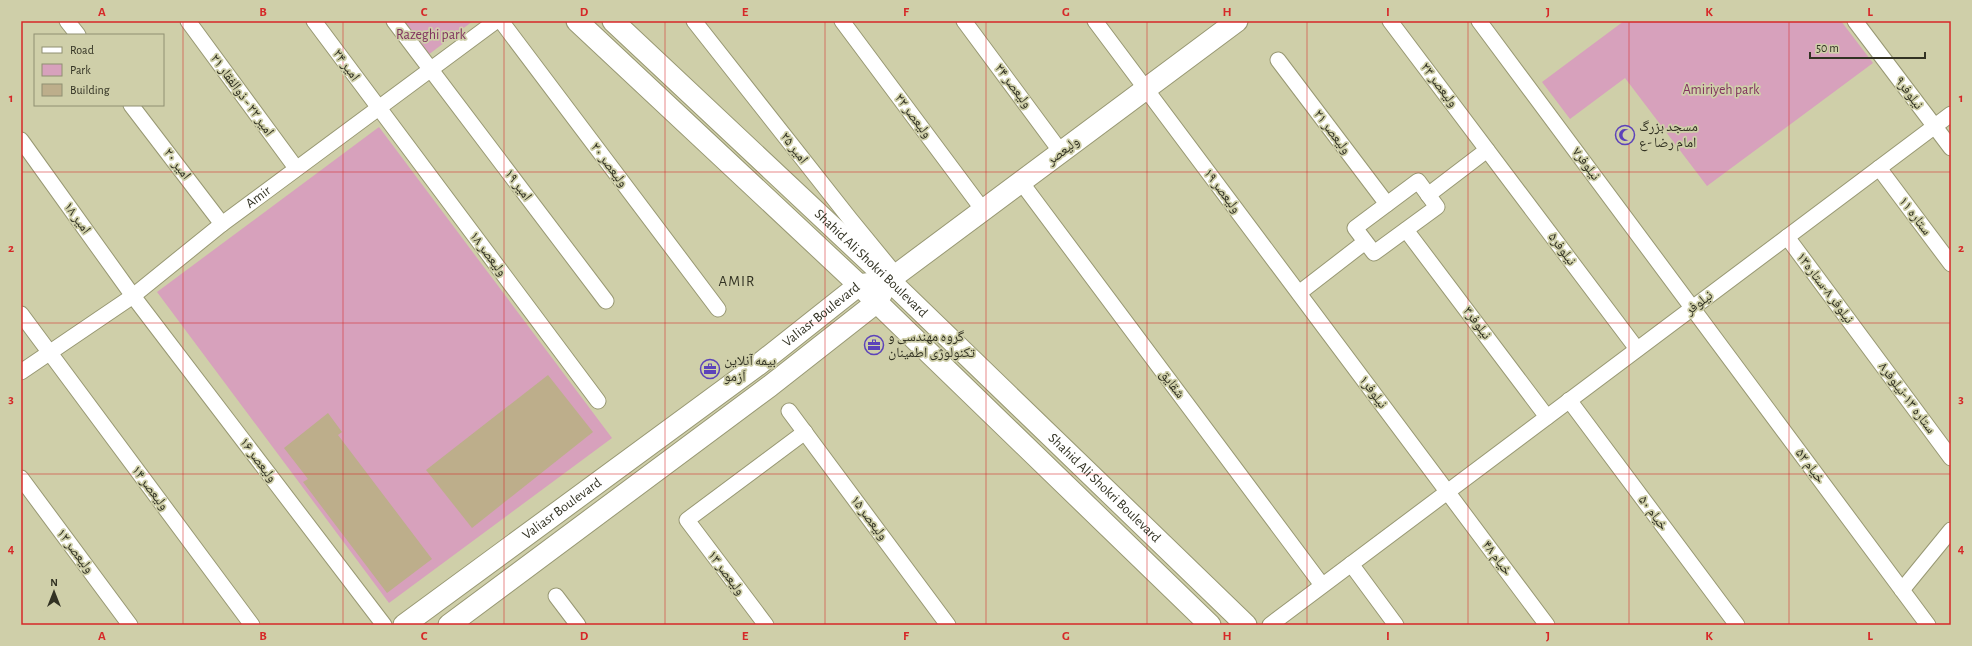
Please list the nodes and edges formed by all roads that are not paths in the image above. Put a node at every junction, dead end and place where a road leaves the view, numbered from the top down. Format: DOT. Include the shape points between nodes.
graph roads {
  1 [pos="67,21"];
  2 [pos="188,21"];
  3 [pos="314,21"];
  4 [pos="394,21"];
  5 [pos="496,21"];
  6 [pos="501,21"];
  7 [pos="577,21"];
  8 [pos="613,21"];
  9 [pos="694,21"];
  10 [pos="842,21"];
  11 [pos="964,21"];
  12 [pos="1095,21"];
  13 [pos="1237,21"];
  14 [pos="1390,21"];
  15 [pos="1479,21"];
  16 [pos="1855,21"];
  17 [pos="77,34"];
  18 [pos="1278,60"];
  19 [pos="430,70"];
  20 [pos="1146,89"];
  21 [pos="132,106"];
  22 [pos="378,108"];
  23 [pos="1951,114"];
  24 [pos="1934,126"];
  25 [pos="21,140"];
  26 [pos="1951,148"];
  27 [pos="1487,150"];
  28 [pos="1061,152"];
  29 [pos="296,168"];
  30 [pos="1879,168"];
  31 [pos="1021,182"];
  32 [pos="1428,195"];
  33 [pos="1387,204"];
  34 [pos="983,210"];
  35 [pos="222,224"];
  36 [pos="1406,230"];
  37 [pos="1787,237"];
  38 [pos="1365,242"];
  39 [pos="1951,264"];
  40 [pos="892,277"];
  41 [pos="859,285"];
  42 [pos="1299,293"];
  43 [pos="133,296"];
  44 [pos="606,301"];
  45 [pos="877,302"];
  46 [pos="1692,308"];
  47 [pos="718,309"];
  48 [pos="21,314"];
  49 [pos="1863,339"];
  50 [pos="1637,349"];
  51 [pos="49,352"];
  52 [pos="966,354"];
  53 [pos="947,370"];
  54 [pos="21,372"];
  55 [pos="1569,400"];
  56 [pos="598,401"];
  57 [pos="789,411"];
  58 [pos="1547,417"];
  59 [pos="805,432"];
  60 [pos="1951,458"];
  61 [pos="21,478"];
  62 [pos="1447,492"];
  63 [pos="1951,530"];
  64 [pos="1351,564"];
  65 [pos="1322,586"];
  66 [pos="1902,590"];
  67 [pos="556,596"];
  68 [pos="130,625"];
  69 [pos="252,625"];
  70 [pos="384,625"];
  71 [pos="404,625"];
  72 [pos="449,625"];
  73 [pos="578,625"];
  74 [pos="766,625"];
  75 [pos="948,625"];
  76 [pos="1210,625"];
  77 [pos="1246,625"];
  78 [pos="1270,625"];
  79 [pos="1396,625"];
  80 [pos="1547,625"];
  81 [pos="1737,625"];
  82 [pos="1928,625"];
  1 -- 17 [label="street"];
  2 -- 29 [label="street, امیر ۲۲ - ذوالفقار ۲۱"];
  3 -- 22 [label="street, امیر ۲۴"];
  4 -- 19 [label="street, امیر ۱۹"];
  5 -- 19 [label="street, Amir"];
  6 -- 47 [label="street, ولیعصر ۲۰"];
  7 -- 41 [label="main road, Shahid Ali Shokri Boulevard"];
  8 -- 40 [label="main road, Shahid Ali Shokri Boulevard"];
  9 -- 40 [label="street, امیر ۲۵"];
  10 -- 34 [label="street, ولیعصر ۲۲"];
  11 -- 28 [label="street, ولیعصر ۲۴"];
  12 -- 20 [label="street, ولیعصر ۱۹"];
  13 -- 20 [label="main road, ولیعصر"];
  14 -- 27 [label="street, ولیعصر ۲۳"];
  15 -- 46 [label="street, نیلوفر۷"];
  16 -- 24 [label="street, نیلوفر۹"];
  18 -- 33 [label="street, ولیعصر ۲۱"];
  19 -- 22 [label="street, Amir"];
  19 -- 44 [label="street, امیر ۱۹"];
  20 -- 28 [label="main road, ولیعصر"];
  20 -- 42 [label="street, ولیعصر ۱۹"];
  21 -- 35 [label="street, امیر ۲۰"];
  22 -- 29 [label="street, Amir"];
  22 -- 56 [label="street, ولیعصر ۱۸"];
  23 -- 24 [label="street, نیلوفر"];
  24 -- 26 [label="street, نیلوفر۹"];
  24 -- 30 [label="street, نیلوفر"];
  25 -- 43 [label="street, امیر ۱۸"];
  27 -- 32 [label="street"];
  27 -- 50 [label="street, نیلوفر۵"];
  28 -- 31 [label="main road, ولیعصر"];
  29 -- 35 [label="street, Amir"];
  30 -- 37 [label="street, نیلوفر"];
  30 -- 39 [label="street, ستاره ۱۱"];
  31 -- 34 [label="main road, ولیعصر"];
  31 -- 65 [label="street, شقایق"];
  32 -- 33 [label="street" via="1418,181"];
  32 -- 36 [label="street" via="1437,207"];
  33 -- 38 [label="street" via="1355,228"];
  34 -- 40 [label="main road, ولیعصر"];
  35 -- 43 [label="street, Amir"];
  36 -- 38 [label="street" via="1374,253"];
  36 -- 58 [label="street, نیلوفر۳"];
  37 -- 46 [label="street, نیلوفر"];
  37 -- 49 [label="street, نیلوفر ۸-ستاره۱۳"];
  38 -- 42 [label="street"];
  40 -- 41 [label="main road, Valiasr Boulevard"];
  40 -- 45 [label="main road, Valiasr Boulevard"];
  40 -- 52 [label="main road, Shahid Ali Shokri Boulevard"];
  41 -- 45 [label="main road, Shahid Ali Shokri Boulevard"];
  41 -- 71 [label="main road, Valiasr Boulevard" via="758,365"];
  42 -- 62 [label="street, نیلوفر۱"];
  43 -- 51 [label="street, Amir"];
  43 -- 70 [label="street, ولیعصر ۱۶"];
  45 -- 53 [label="main road, Shahid Ali Shokri Boulevard"];
  45 -- 72 [label="main road, Valiasr Boulevard" via="770,386"];
  46 -- 50 [label="street, نیلوفر"];
  46 -- 66 [label="street, خیام ۵۲"];
  48 -- 51 [label="street, ولیعصر ۱۴"];
  49 -- 60 [label="street, ستاره ۱۳-نیلوفر۸"];
  50 -- 55 [label="street, نیلوفر"];
  51 -- 54 [label="street, Amir"];
  51 -- 69 [label="street, ولیعصر ۱۴"];
  52 -- 53 [label="main road"];
  52 -- 77 [label="main road, Shahid Ali Shokri Boulevard"];
  53 -- 76 [label="main road, Shahid Ali Shokri Boulevard"];
  55 -- 58 [label="street, نیلوفر"];
  55 -- 81 [label="street, خیام ۵۰"];
  57 -- 59 [label="street, ولیعصر ۱۵"];
  58 -- 62 [label="street, نیلوفر"];
  59 -- 74 [label="street, ولیعصر ۱۳" via="687,520"];
  59 -- 75 [label="street, ولیعصر ۱۵"];
  61 -- 68 [label="street, ولیعصر ۱۲"];
  62 -- 64 [label="street, نیلوفر"];
  62 -- 80 [label="street, خیام ۴۸"];
  63 -- 66 [label="street"];
  64 -- 65 [label="street, نیلوفر"];
  64 -- 79 [label="street"];
  65 -- 78 [label="street, نیلوفر"];
  66 -- 82 [label="street, خیام ۵۲"];
  67 -- 73 [label="street"];
}
